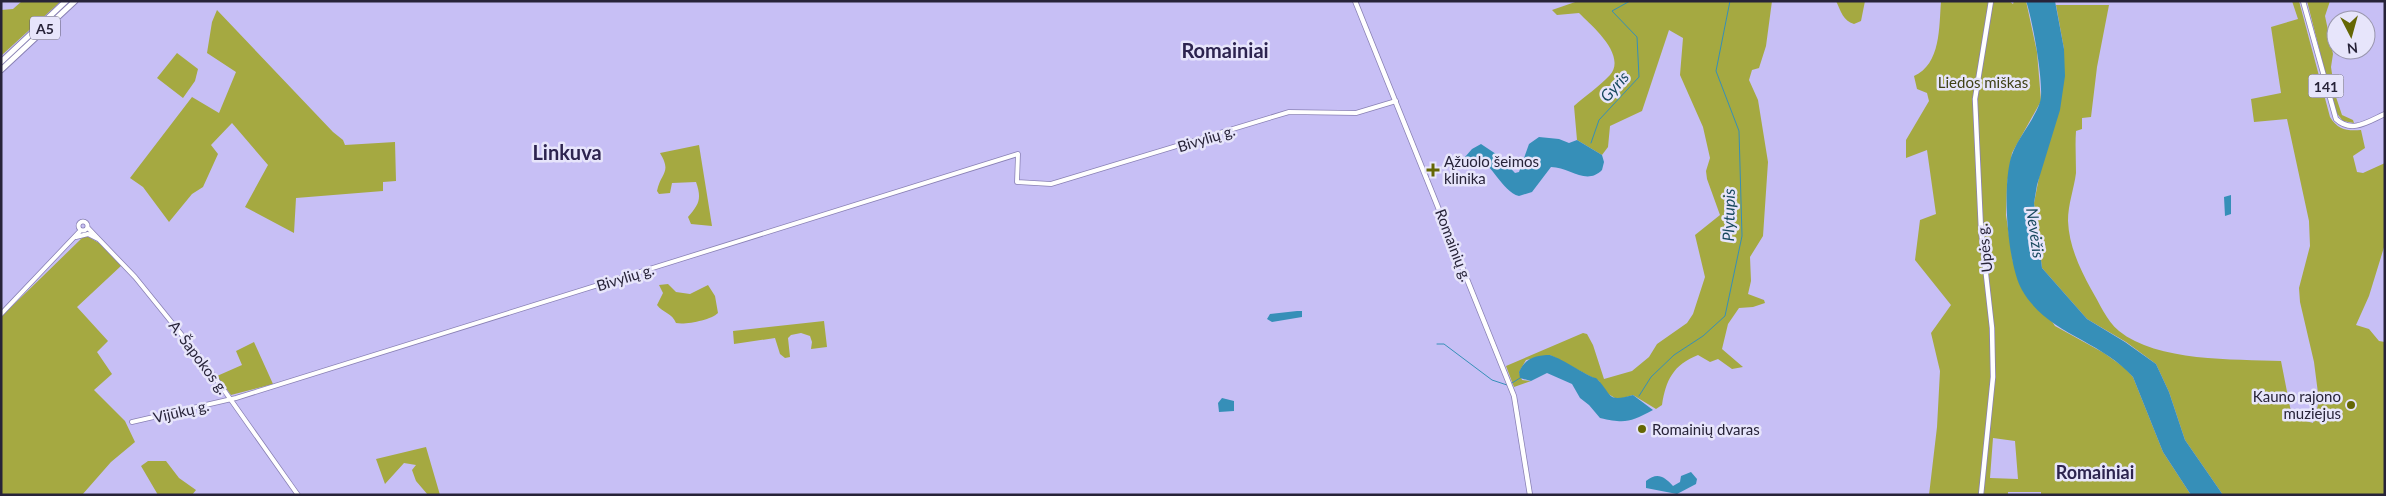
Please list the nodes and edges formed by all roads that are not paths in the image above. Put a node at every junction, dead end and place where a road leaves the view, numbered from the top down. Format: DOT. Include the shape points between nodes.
graph roads {
  1 [pos="66,1"];
  2 [pos="75,1"];
  3 [pos="1355,1"];
  4 [pos="1990,1"];
  5 [pos="2303,1"];
  6 [pos="13,54"];
  7 [pos="1,62"];
  8 [pos="1,70"];
  9 [pos="1396,101"];
  10 [pos="2385,114"];
  11 [pos="88,228"];
  12 [pos="81,230"];
  13 [pos="74,238"];
  14 [pos="100,240"];
  15 [pos="1,314"];
  16 [pos="231,399"];
  17 [pos="132,422"];
  18 [pos="298,495"];
  19 [pos="1530,495"];
  20 [pos="1981,495"];
  1 -- 6 [label="highway, A5"];
  2 -- 6 [label="highway, A5"];
  3 -- 9 [label="main road, Romainių g."];
  4 -- 20 [label="main road, Upės g." via="1975,99 1992,367"];
  5 -- 10 [label="main road, 141" via="2336,119 2344,125 2356,126"];
  6 -- 7 [label="highway, A5"];
  6 -- 8 [label="highway, A5"];
  9 -- 16 [label="street, Bivylių g." via="1356,113 1289,112 1059,182 1017,182 1018,154"];
  9 -- 19 [label="main road, Romainių g." via="1514,396"];
  11 -- 12 [label="street"];
  11 -- 12 [label="street" via="82,222"];
  11 -- 14 [label="street, A. Šapokos g."];
  12 -- 13 [label="street"];
  13 -- 14 [label="street" via="88,234"];
  13 -- 15 [label="street"];
  14 -- 16 [label="street, A. Šapokos g." via="153,298"];
  16 -- 17 [label="street, Vijūkų g."];
  16 -- 18 [label="street, A. Šapokos g."];
}
